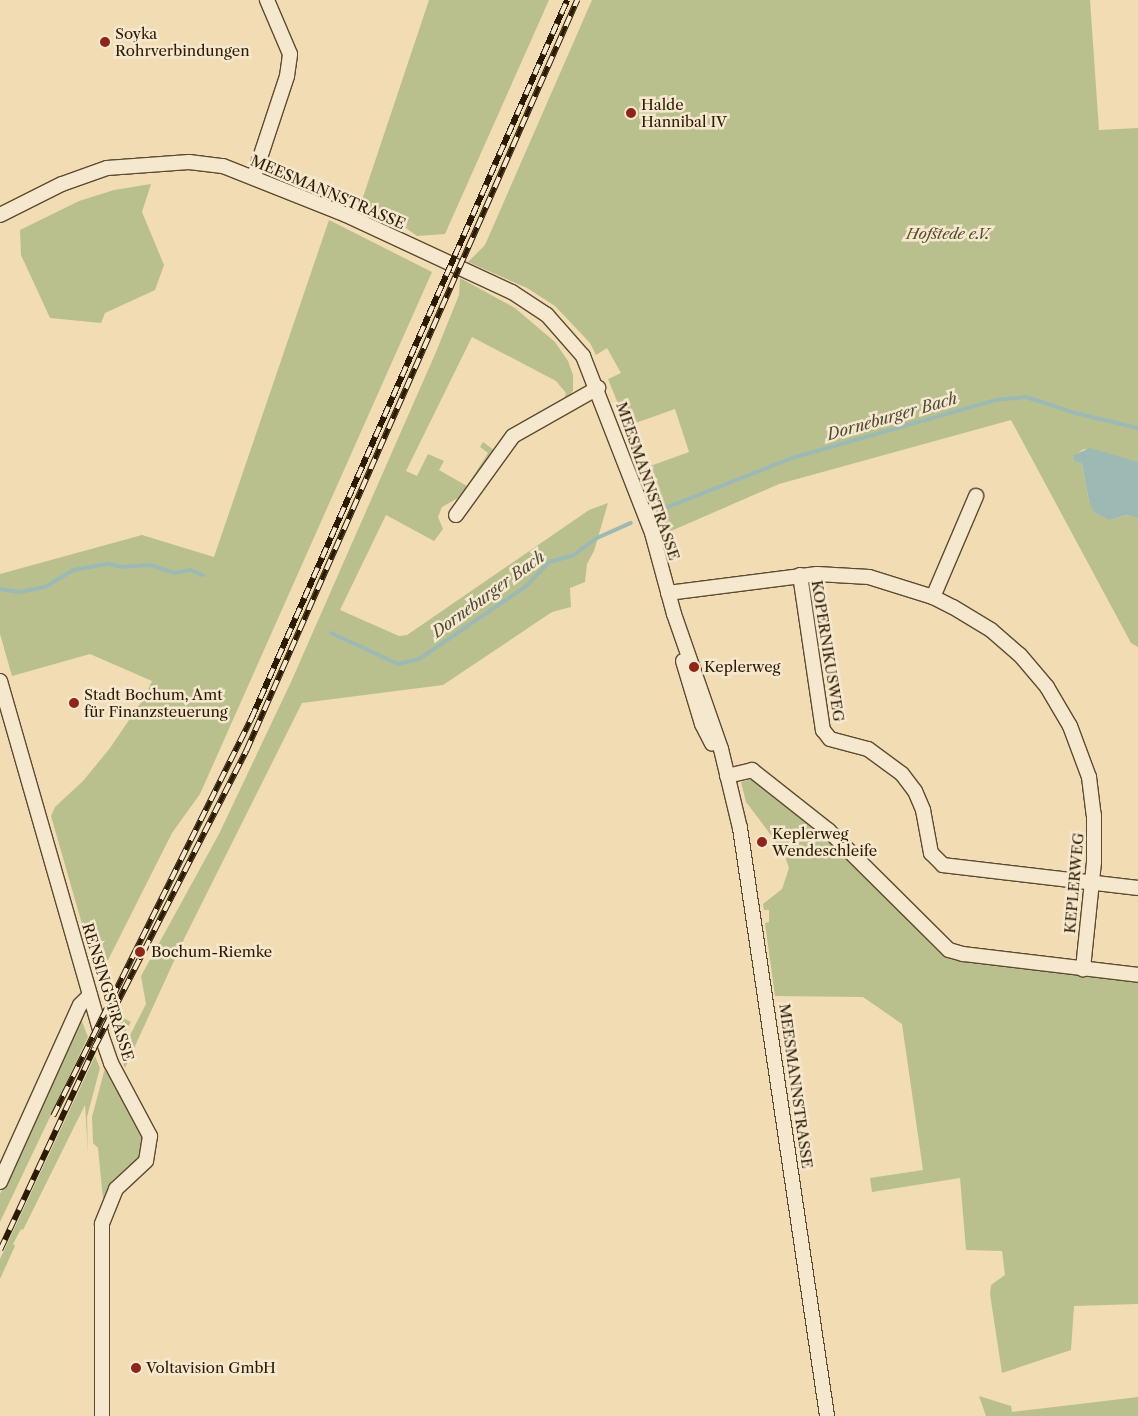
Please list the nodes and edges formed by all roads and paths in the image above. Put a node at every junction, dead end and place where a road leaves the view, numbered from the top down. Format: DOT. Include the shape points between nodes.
graph roads {
  1 [pos="267,0"];
  2 [pos="254,176"];
  3 [pos="0,215"];
  4 [pos="598,388"];
  5 [pos="976,496"];
  6 [pos="456,515"];
  7 [pos="800,575"];
  8 [pos="668,594"];
  9 [pos="933,596"];
  10 [pos="0,681"];
  11 [pos="727,776"];
  12 [pos="1092,882"];
  13 [pos="1138,888"];
  14 [pos="1082,969"];
  15 [pos="1138,975"];
  16 [pos="90,995"];
  17 [pos="0,1182"];
  18 [pos="102,1416"];
  19 [pos="827,1416"];
  1 -- 2 [label="street" via="290,54 287,76"];
  2 -- 3 [label="street, MEESMANNSTRASSE" via="223,166 189,162 107,168 62,184"];
  2 -- 4 [label="street, MEESMANNSTRASSE" via="355,219 530,302 574,343"];
  4 -- 6 [label="street, MEESMANNSTRASSE" via="513,436"];
  4 -- 8 [label="street, MEESMANNSTRASSE" via="652,533"];
  5 -- 9 [label="street"];
  7 -- 8 [label="street, KEPLERWEG"];
  7 -- 9 [label="street, KEPLERWEG" via="834,573 869,577"];
  7 -- 12 [label="street, KOPERNIKUSWEG" via="823,730 830,739 868,749 902,774 915,791 923,810 930,853 943,865"];
  8 -- 11 [label="street, MEESMANNSTRASSE" via="721,749"];
  9 -- 12 [label="street, KEPLERWEG" via="990,630 1020,655 1047,687 1070,726 1084,759 1092,796 1095,832"];
  10 -- 16 [label="street, RENSINGSTRASSE"];
  11 -- 14 [label="street" via="752,770 828,830 949,950"];
  11 -- 19 [label="street, MEESMANNSTRASSE" via="751,889"];
  12 -- 13 [label="street, KOPERNIKUSWEG"];
  12 -- 14 [label="street, KEPLERWEG"];
  14 -- 15 [label="street"];
  16 -- 17 [label="street" via="80,1004"];
  16 -- 18 [label="street, RENSINGSTRASSE" via="111,1064 145,1122 151,1145 142,1166 116,1189 102,1224"];
}
